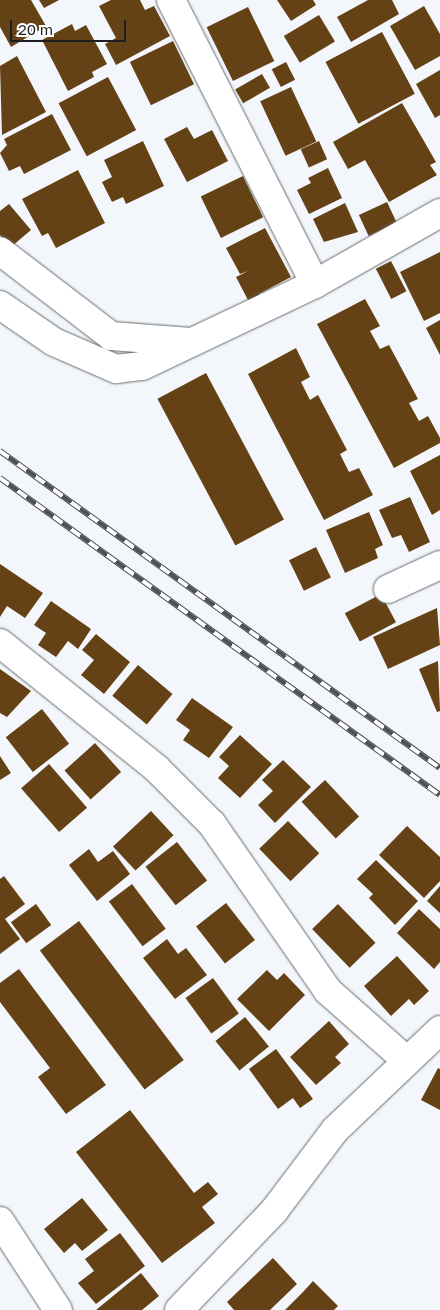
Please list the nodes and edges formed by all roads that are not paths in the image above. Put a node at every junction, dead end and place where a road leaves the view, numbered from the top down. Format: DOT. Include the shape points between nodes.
graph roads {
  1 [pos="171,0"];
  2 [pos="440,213"];
  3 [pos="0,252"];
  4 [pos="315,284"];
  5 [pos="0,305"];
  6 [pos="198,342"];
  7 [pos="440,565"];
  8 [pos="388,589"];
  9 [pos="0,642"];
  10 [pos="440,1030"];
  11 [pos="406,1060"];
  12 [pos="0,1221"];
  13 [pos="58,1310"];
  14 [pos="180,1310"];
  1 -- 4 [label="street"];
  2 -- 4 [label="street"];
  3 -- 6 [label="street" via="111,336"];
  4 -- 6 [label="street"];
  5 -- 6 [label="street" via="54,342 116,369 142,366"];
  7 -- 8 [label="street"];
  9 -- 11 [label="street" via="157,769 212,824 328,991"];
  10 -- 11 [label="street"];
  11 -- 14 [label="street" via="335,1130 274,1211"];
  12 -- 13 [label="street"];
}
